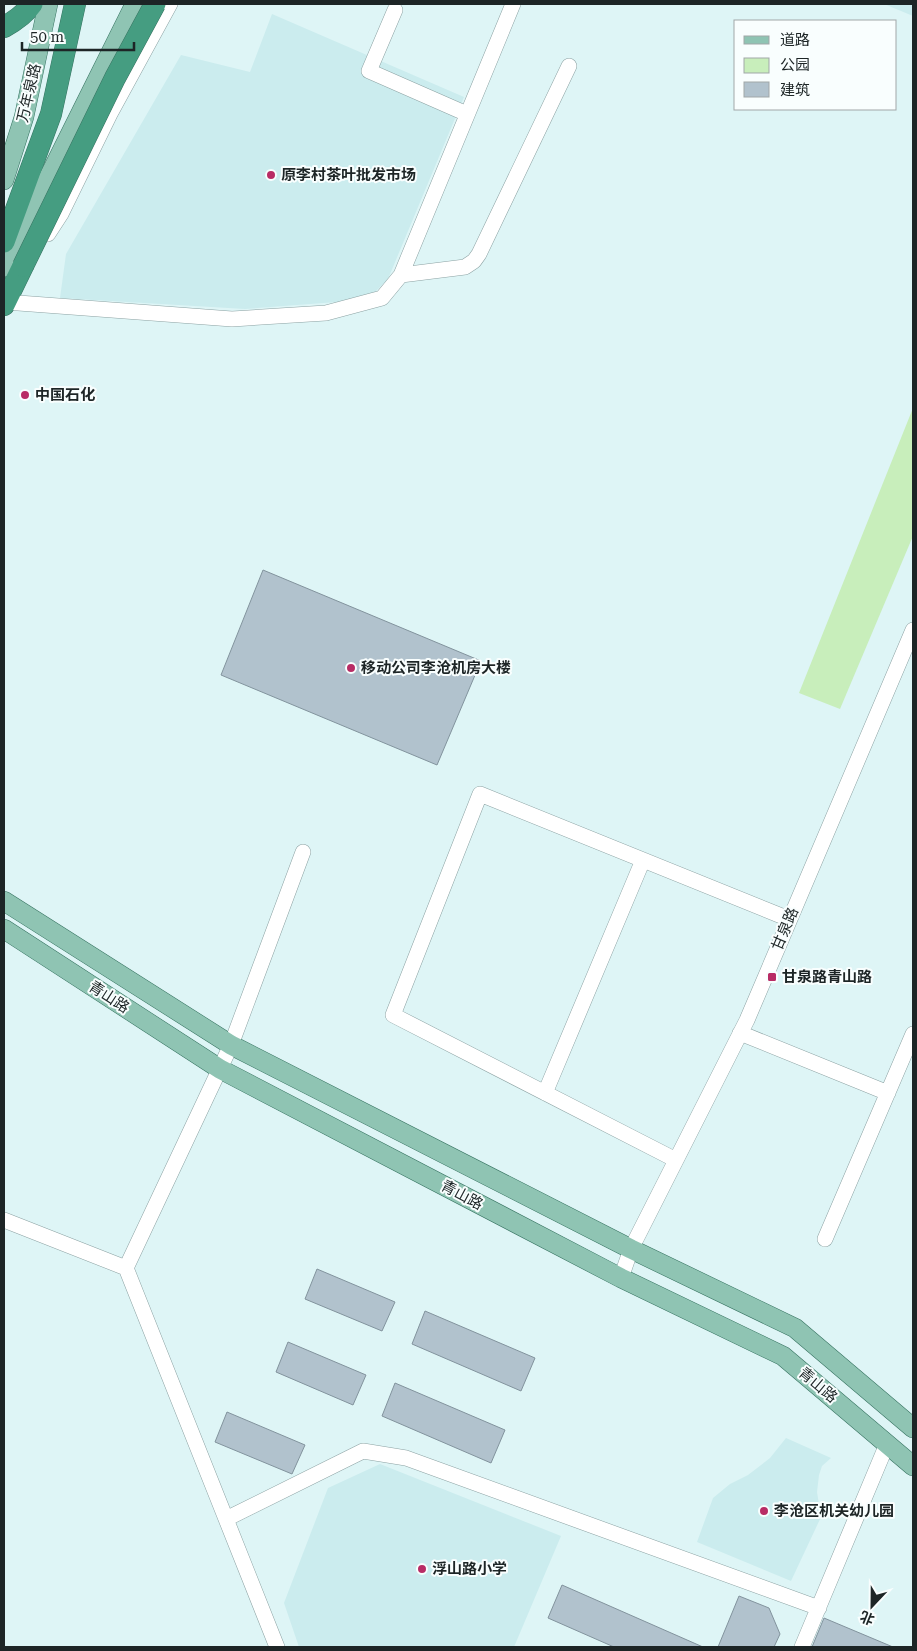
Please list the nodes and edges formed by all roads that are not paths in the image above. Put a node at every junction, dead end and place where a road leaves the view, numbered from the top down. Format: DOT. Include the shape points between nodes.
graph roads {
  1 [pos="32,4"];
  2 [pos="48,4"];
  3 [pos="75,4"];
  4 [pos="135,4"];
  5 [pos="155,4"];
  6 [pos="170,4"];
  7 [pos="513,4"];
  8 [pos="394,10"];
  9 [pos="4,27"];
  10 [pos="569,66"];
  11 [pos="467,114"];
  12 [pos="4,180"];
  13 [pos="4,242"];
  14 [pos="13,267"];
  15 [pos="401,275"];
  16 [pos="4,304"];
  17 [pos="913,630"];
  18 [pos="303,852"];
  19 [pos="643,860"];
  20 [pos="4,901"];
  21 [pos="790,919"];
  22 [pos="4,929"];
  23 [pos="740,1033"];
  24 [pos="913,1034"];
  25 [pos="231,1045"];
  26 [pos="220,1068"];
  27 [pos="545,1093"];
  28 [pos="888,1094"];
  29 [pos="676,1160"];
  30 [pos="4,1220"];
  31 [pos="825,1239"];
  32 [pos="631,1249"];
  33 [pos="126,1268"];
  34 [pos="620,1278"];
  35 [pos="913,1428"];
  36 [pos="888,1444"];
  37 [pos="913,1466"];
  38 [pos="226,1519"];
  39 [pos="819,1608"];
  40 [pos="277,1647"];
  41 [pos="802,1647"];
  1 -- 9 [label="highway"];
  2 -- 12 [label="main road, 万年泉路" via="24,117"];
  3 -- 13 [label="highway" via="51,114"];
  4 -- 14 [label="main road" via="29,215"];
  5 -- 14 [label="highway, bridge"];
  6 -- 14 [label="street" via="110,114 61,214 42,244"];
  7 -- 11 [label="street"];
  8 -- 11 [label="street" via="369,71"];
  10 -- 15 [label="street" via="474,261 465,267"];
  11 -- 15 [label="street"];
  14 -- 16 [label="highway"];
  15 -- 16 [label="street" via="382,298 326,313 232,320"];
  17 -- 21 [label="street, 甘泉路"];
  18 -- 25 [label="street"];
  19 -- 21 [label="street"];
  19 -- 27 [label="street"];
  19 -- 27 [label="street" via="480,794 393,1015"];
  20 -- 25 [label="main road, 青山路"];
  21 -- 23 [label="street, 甘泉路"];
  22 -- 26 [label="main road, 青山路"];
  23 -- 28 [label="street"];
  23 -- 29 [label="street, 甘泉路"];
  24 -- 28 [label="street"];
  25 -- 26 [label="street"];
  25 -- 32 [label="main road, 青山路"];
  26 -- 33 [label="street"];
  26 -- 34 [label="main road, 青山路"];
  27 -- 29 [label="street"];
  28 -- 31 [label="street"];
  29 -- 32 [label="street, 甘泉路"];
  30 -- 33 [label="street"];
  32 -- 34 [label="street, 甘泉路"];
  32 -- 35 [label="main road, 青山路" via="795,1328"];
  33 -- 38 [label="street"];
  34 -- 36 [label="main road, 青山路" via="783,1356"];
  36 -- 37 [label="main road, 青山路"];
  36 -- 39 [label="street"];
  38 -- 39 [label="street" via="363,1451 406,1458"];
  38 -- 40 [label="street"];
  39 -- 41 [label="street"];
}
